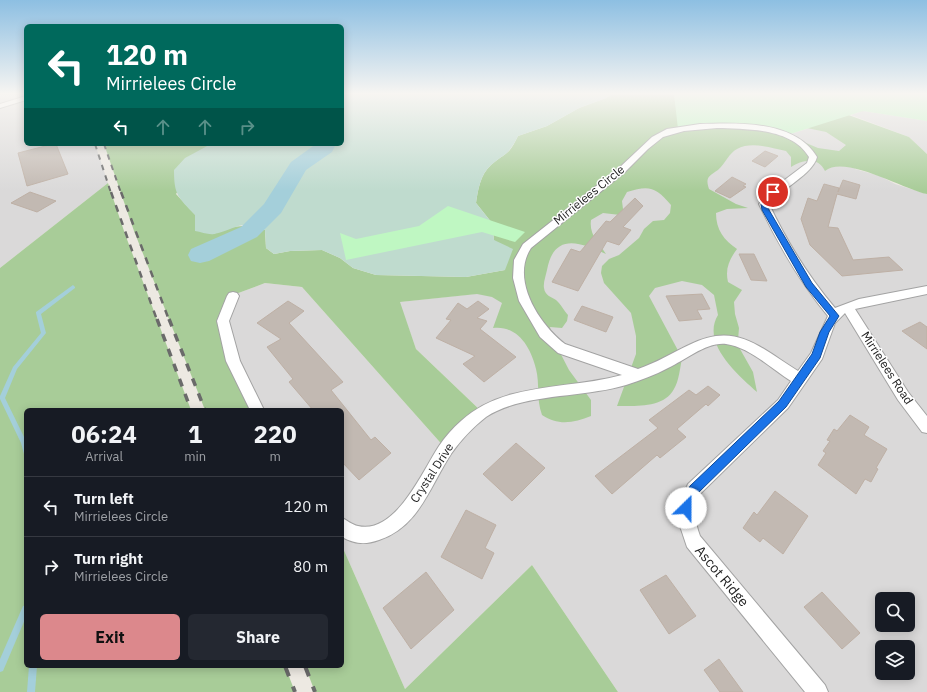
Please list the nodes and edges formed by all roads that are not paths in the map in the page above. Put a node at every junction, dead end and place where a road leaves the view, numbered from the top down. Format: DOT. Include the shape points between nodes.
graph roads {
  1 [pos="927,290"];
  2 [pos="233,296"];
  3 [pos="848,307"];
  4 [pos="835,316"];
  5 [pos="639,375"];
  6 [pos="799,379"];
  7 [pos="256,408"];
  8 [pos="927,427"];
  9 [pos="344,528"];
  10 [pos="818,692"];
  1 -- 3 [label="street, Ascot Ridge"];
  2 -- 7 [label="street" via="223,320 233,360"];
  3 -- 4 [label="street, Ascot Ridge" via="840,310"];
  3 -- 8 [label="street, Mirrielees Road" via="903,396"];
  4 -- 5 [label="street, Mirrielees Circle" via="809,285 779,236 764,204 773,192 811,164 813,157 810,151 787,135 762,128 702,127 668,131 657,137 623,169 527,246 518,268 518,280 526,302 549,339 561,348"];
  4 -- 6 [label="street, Ascot Ridge" via="824,332 817,355"];
  5 -- 6 [label="street" via="692,349 725,339 744,345"];
  5 -- 9 [label="street, Crystal Drive" via="612,383 506,400 482,412 446,449 400,520 378,533 361,536 350,534"];
  6 -- 10 [label="street, Ascot Ridge" via="783,404 694,489 686,508 687,523 693,541"];
}
